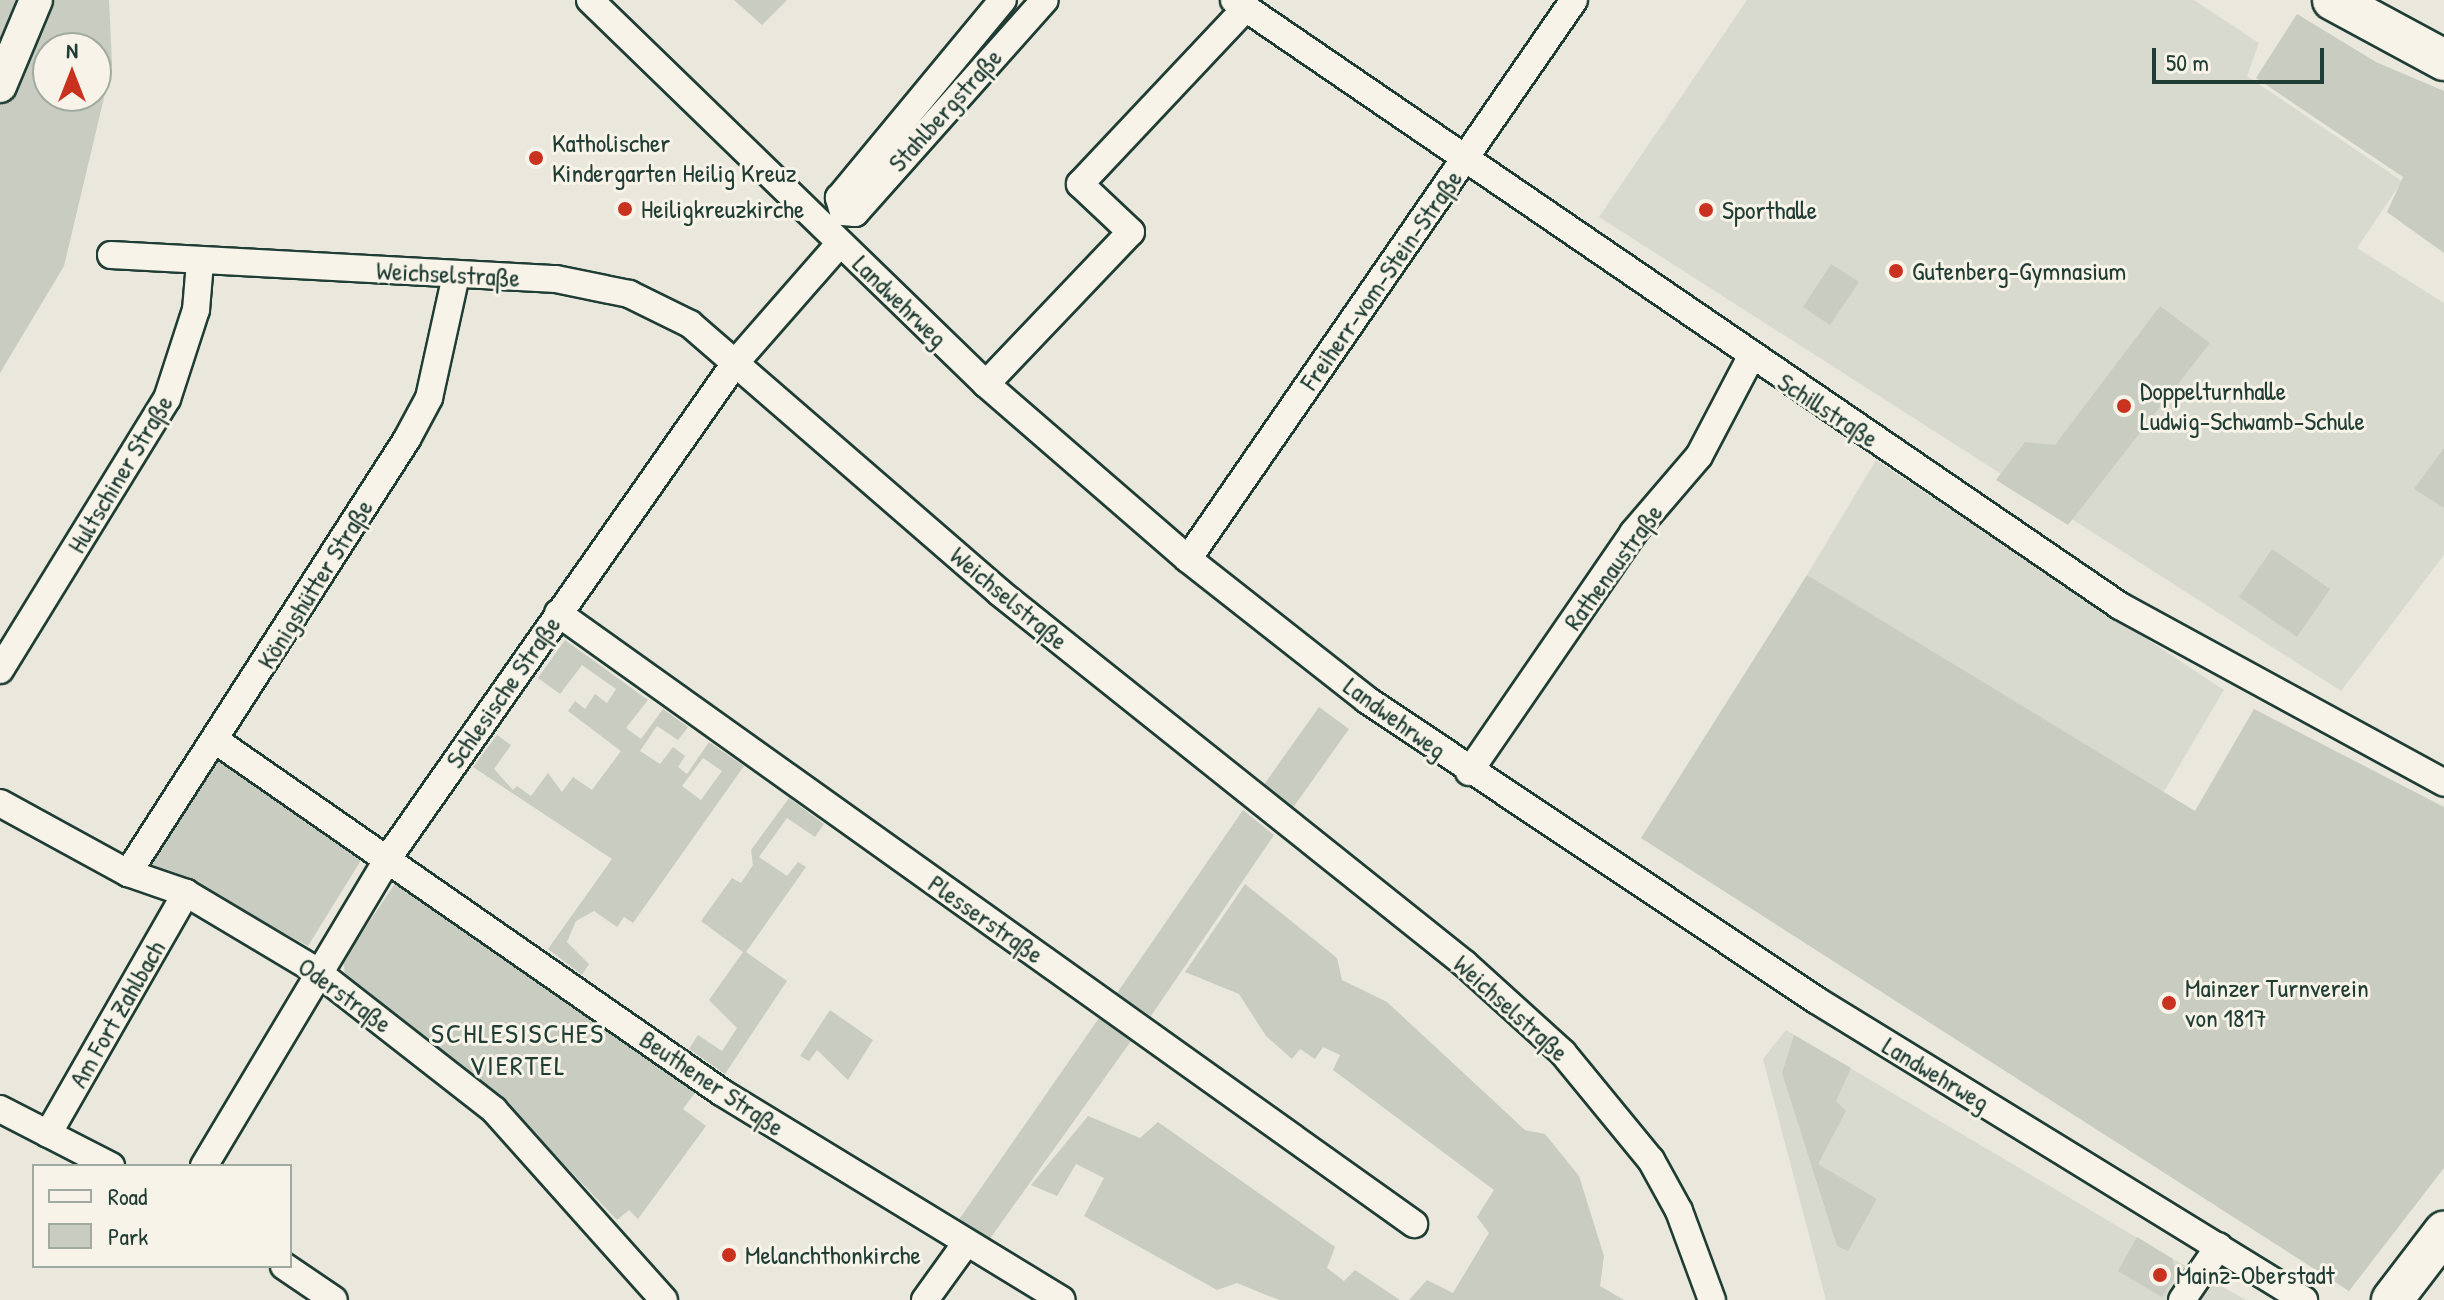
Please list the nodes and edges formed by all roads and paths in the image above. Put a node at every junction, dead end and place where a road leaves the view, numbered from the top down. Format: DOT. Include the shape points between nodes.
graph roads {
  1 [pos="36,0"];
  2 [pos="590,0"];
  3 [pos="1003,0"];
  4 [pos="1045,0"];
  5 [pos="1574,0"];
  6 [pos="2333,0"];
  7 [pos="1240,4"];
  8 [pos="2444,60"];
  9 [pos="0,86"];
  10 [pos="1464,162"];
  11 [pos="837,229"];
  12 [pos="111,255"];
  13 [pos="200,262"];
  14 [pos="456,275"];
  15 [pos="1750,359"];
  16 [pos="736,362"];
  17 [pos="986,384"];
  18 [pos="1188,559"];
  19 [pos="558,613"];
  20 [pos="0,670"];
  21 [pos="215,740"];
  22 [pos="1469,772"];
  23 [pos="2444,783"];
  24 [pos="0,803"];
  25 [pos="388,858"];
  26 [pos="128,873"];
  27 [pos="186,893"];
  28 [pos="315,970"];
  29 [pos="0,1109"];
  30 [pos="48,1134"];
  31 [pos="107,1164"];
  32 [pos="205,1164"];
  33 [pos="1414,1224"];
  34 [pos="2444,1232"];
  35 [pos="964,1246"];
  36 [pos="2219,1246"];
  37 [pos="287,1268"];
  38 [pos="334,1300"];
  39 [pos="664,1300"];
  40 [pos="925,1300"];
  41 [pos="1062,1300"];
  42 [pos="1712,1300"];
  43 [pos="2182,1300"];
  44 [pos="2304,1300"];
  45 [pos="2392,1300"];
  1 -- 9 [label="street"];
  2 -- 11 [label="street, Landwehrweg"];
  3 -- 11 [label="street, Stahlbergstraße" via="839,198"];
  4 -- 11 [label="street, Stahlbergstraße"];
  5 -- 10 [label="street, Freiherr-vom-Stein-Straße"];
  6 -- 8 [label="main road"];
  7 -- 10 [label="street, Schillstraße"];
  7 -- 17 [label="street" via="1080,184 1131,232"];
  10 -- 15 [label="street, Schillstraße"];
  10 -- 18 [label="street, Freiherr-vom-Stein-Straße"];
  11 -- 16 [label="street, Schlesische Straße"];
  11 -- 17 [label="street, Landwehrweg"];
  12 -- 13 [label="street, Weichselstraße"];
  13 -- 14 [label="street, Weichselstraße"];
  13 -- 20 [label="street, Hultschiner Straße" via="196,310 167,399"];
  14 -- 16 [label="street, Weichselstraße" via="556,279 629,294 690,324"];
  14 -- 21 [label="street, Königshütter Straße" via="429,398"];
  15 -- 22 [label="street, Rathenaustraße" via="1699,456 1633,533"];
  15 -- 23 [label="street, Schillstraße" via="2120,606"];
  16 -- 19 [label="street, Schlesische Straße"];
  16 -- 42 [label="street, Weichselstraße" via="999,592 1465,964 1563,1053 1651,1160 1679,1211"];
  17 -- 18 [label="street, Landwehrweg"];
  18 -- 22 [label="street, Landwehrweg"];
  19 -- 25 [label="street, Schlesische Straße"];
  19 -- 33 [label="street, Plesserstraße"];
  21 -- 25 [label="street, Beuthener Straße"];
  21 -- 26 [label="street, Königshütter Straße"];
  22 -- 36 [label="street, Landwehrweg" via="1816,1000"];
  24 -- 26 [label="street, Oderstraße"];
  25 -- 28 [label="street, Schlesische Straße"];
  25 -- 35 [label="street, Beuthener Straße" via="721,1092"];
  26 -- 27 [label="street, Oderstraße"];
  27 -- 28 [label="street, Oderstraße"];
  27 -- 30 [label="street, Am Fort Zahlbach"];
  28 -- 32 [label="street, Schlesische Straße"];
  28 -- 39 [label="street, Oderstraße" via="494,1110"];
  29 -- 30 [label="street"];
  30 -- 31 [label="street"];
  34 -- 45 [label="main road"];
  35 -- 40 [label="street"];
  35 -- 41 [label="street, Beuthener Straße"];
  36 -- 43 [label="street"];
  36 -- 44 [label="street, Landwehrweg"];
  37 -- 38 [label="street"];
}
